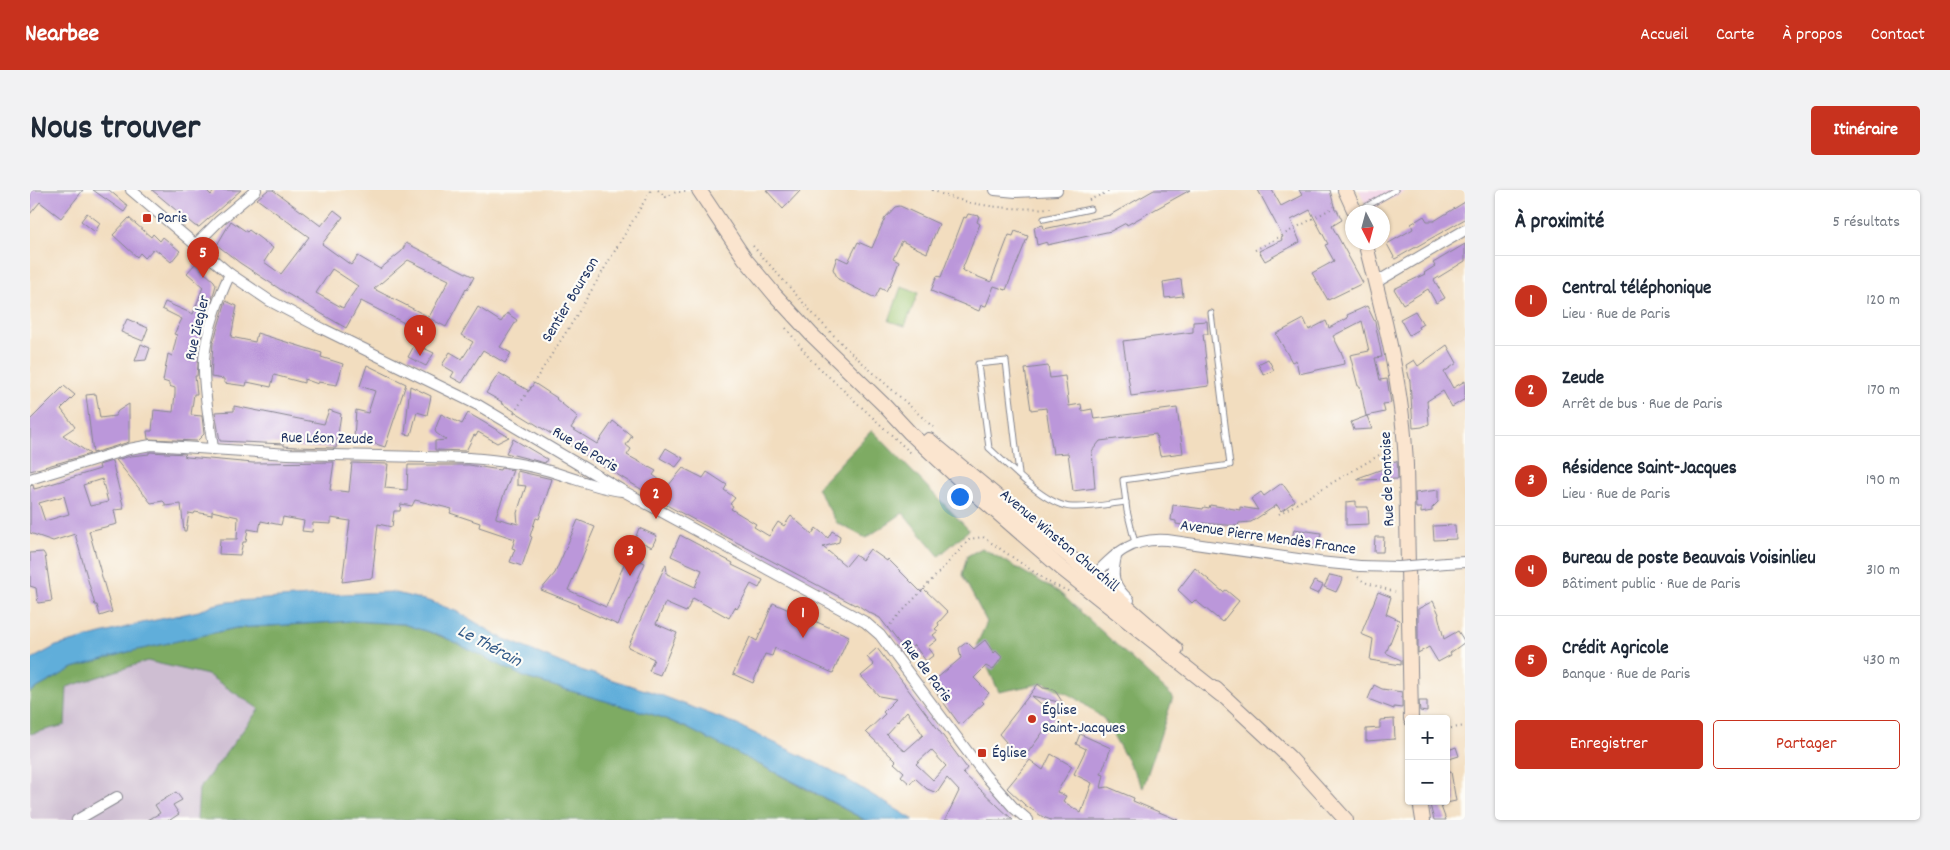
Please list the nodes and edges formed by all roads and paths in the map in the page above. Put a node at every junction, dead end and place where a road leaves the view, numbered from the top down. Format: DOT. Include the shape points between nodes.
graph roads {
  1 [pos="130,190"];
  2 [pos="256,190"];
  3 [pos="651,190"];
  4 [pos="699,190"];
  5 [pos="704,190"];
  6 [pos="995,190"];
  7 [pos="1057,190"];
  8 [pos="1395,190"];
  9 [pos="1347,195"];
  10 [pos="1368,205"];
  11 [pos="1090,209"];
  12 [pos="716,213"];
  13 [pos="1044,219"];
  14 [pos="1465,230"];
  15 [pos="751,243"];
  16 [pos="195,245"];
  17 [pos="1255,250"];
  18 [pos="1367,250"];
  19 [pos="230,274"];
  20 [pos="1375,283"];
  21 [pos="1212,313"];
  22 [pos="508,421"];
  23 [pos="937,431"];
  24 [pos="1405,440"];
  25 [pos="213,449"];
  26 [pos="1019,474"];
  27 [pos="30,479"];
  28 [pos="625,492"];
  29 [pos="1126,502"];
  30 [pos="1279,514"];
  31 [pos="1135,543"];
  32 [pos="1117,553"];
  33 [pos="1465,562"];
  34 [pos="1089,581"];
  35 [pos="1364,582"];
  36 [pos="1396,592"];
  37 [pos="880,635"];
  38 [pos="1176,650"];
  39 [pos="1221,695"];
  40 [pos="1412,715"];
  41 [pos="1465,726"];
  42 [pos="1450,728"];
  43 [pos="117,797"];
  44 [pos="1421,805"];
  45 [pos="76,820"];
  46 [pos="1028,820"];
  47 [pos="1346,820"];
  48 [pos="1423,820"];
  1 -- 16 [label="street, Rue de Paris"];
  2 -- 16 [label="street"];
  3 -- 22 [label="path, Sentier Bourson" via="572,323"];
  4 -- 12 [label="main road, Avenue Winston Churchill"];
  5 -- 12 [label="main road, Avenue Winston Churchill"];
  6 -- 7 [label="street"];
  8 -- 10 [label="lane"];
  9 -- 17 [label="path"];
  11 -- 13 [label="lane"];
  12 -- 34 [label="main road, Avenue Winston Churchill" via="746,259 811,334 883,404 966,470"];
  14 -- 20 [label="street"];
  15 -- 23 [label="path" via="845,347"];
  16 -- 19 [label="street, Rue de Paris"];
  18 -- 20 [label="main road, Rue de Pontoise"];
  19 -- 22 [label="street, Rue de Paris" via="295,315"];
  19 -- 25 [label="street, Rue Ziegler" via="221,294 204,356"];
  20 -- 24 [label="main road, Rue de Pontoise" via="1396,378"];
  21 -- 29 [label="lane" via="1230,465 1123,480"];
  22 -- 28 [label="street, Rue de Paris"];
  24 -- 30 [label="path"];
  24 -- 40 [label="main road, Rue de Pontoise"];
  25 -- 27 [label="street, Rue Léon Zeude" via="138,446"];
  25 -- 28 [label="street, Rue Léon Zeude" via="498,460"];
  26 -- 26 [label="lane" via="989,448 978,364 1006,361"];
  26 -- 29 [label="lane" via="1046,498 1058,504 1072,507"];
  28 -- 37 [label="street, Rue de Paris" via="858,618"];
  29 -- 31 [label="lane"];
  31 -- 32 [label="street, Avenue Pierre Mendès France"];
  31 -- 33 [label="street, Avenue Pierre Mendès France, bridge" via="1149,539 1167,540 1360,566"];
  32 -- 34 [label="street, Avenue Pierre Mendès France"];
  32 -- 38 [label="street" via="1114,573 1118,589 1156,624"];
  34 -- 37 [label="path" via="1071,593 983,537 970,539"];
  34 -- 38 [label="main road, Avenue Winston Churchill"];
  34 -- 39 [label="main road, Avenue Winston Churchill"];
  35 -- 36 [label="path"];
  37 -- 46 [label="street, Rue de Paris" via="985,775"];
  38 -- 39 [label="main road, Avenue Winston Churchill"];
  39 -- 47 [label="main road, Avenue Winston Churchill" via="1289,756"];
  41 -- 42 [label="path"];
  43 -- 45 [label="street"];
  44 -- 48 [label="main road"];
}
